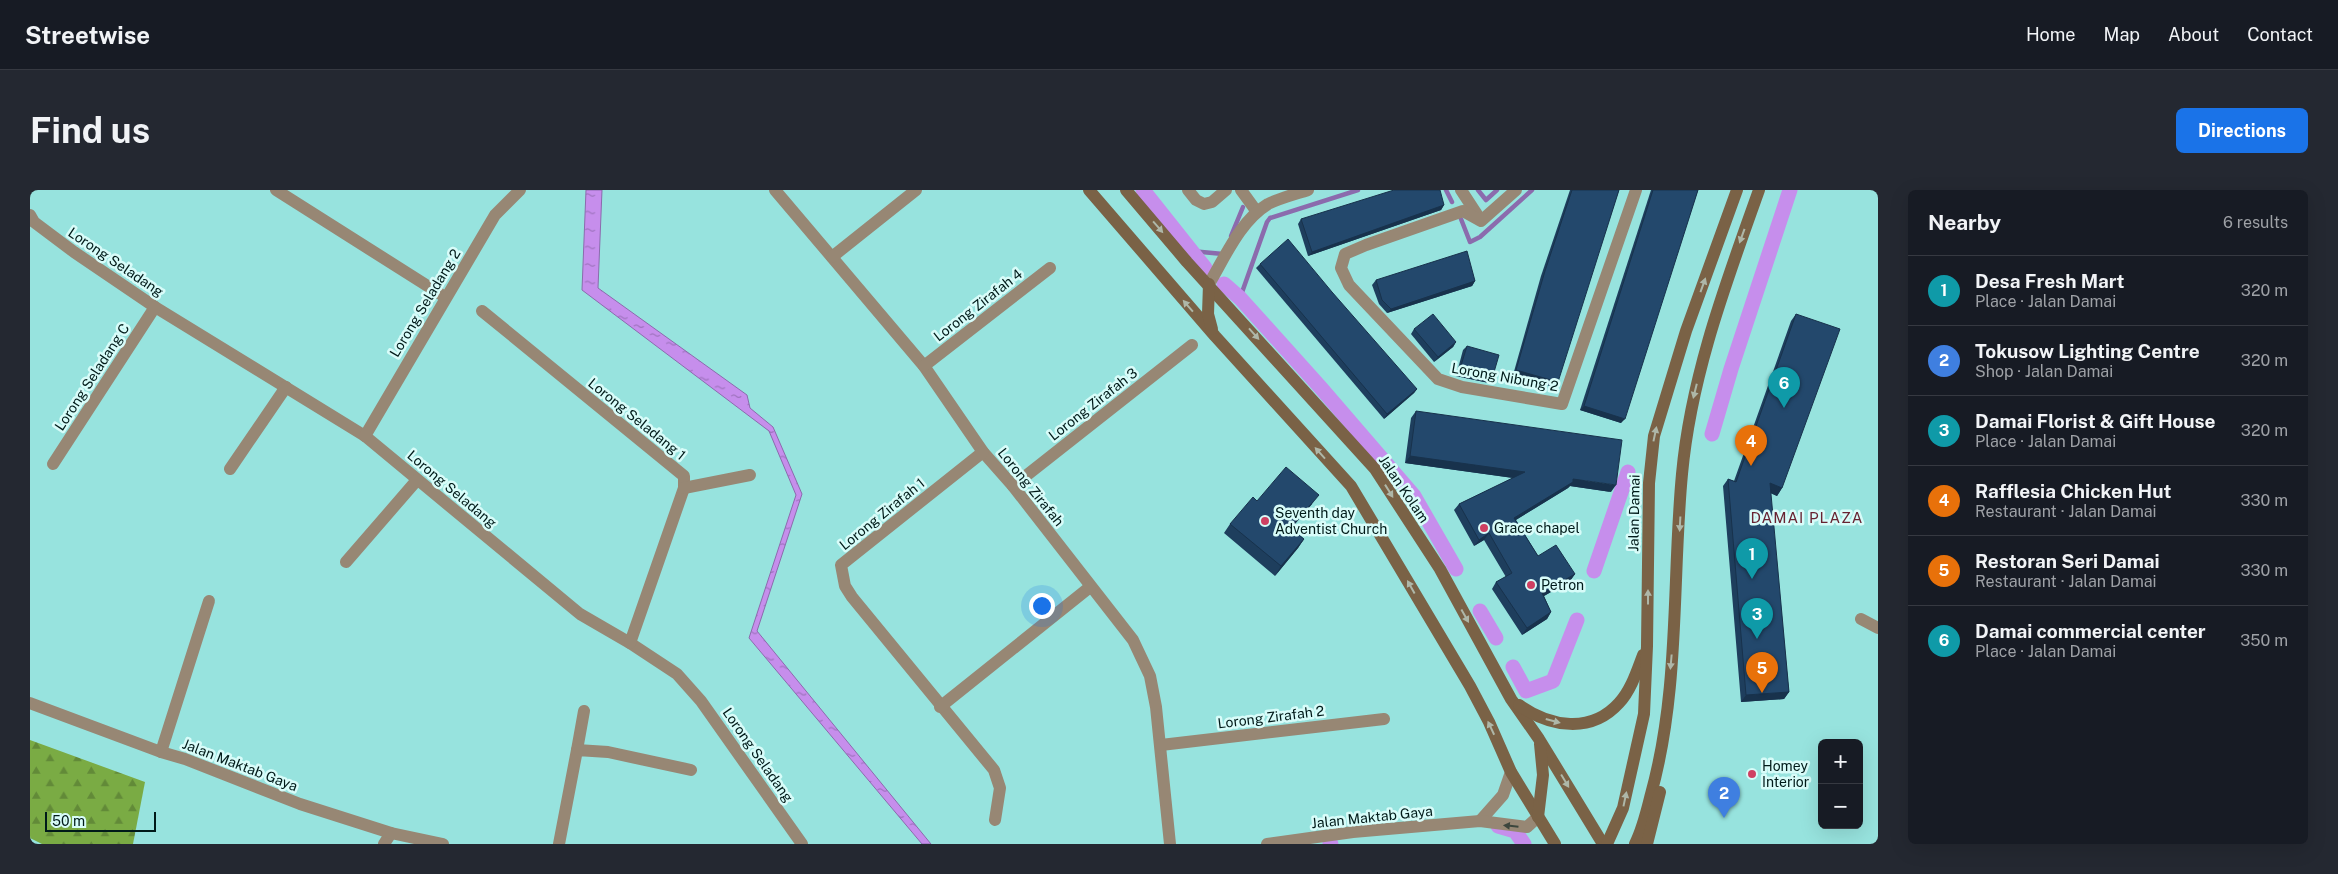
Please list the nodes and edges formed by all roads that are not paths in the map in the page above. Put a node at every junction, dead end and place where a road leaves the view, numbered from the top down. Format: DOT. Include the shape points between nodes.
graph roads {
  1 [pos="276,190"];
  2 [pos="520,190"];
  3 [pos="775,190"];
  4 [pos="916,190"];
  5 [pos="1089,190"];
  6 [pos="1126,190"];
  7 [pos="1188,190"];
  8 [pos="1226,190"];
  9 [pos="1241,190"];
  10 [pos="1308,190"];
  11 [pos="1461,190"];
  12 [pos="1516,190"];
  13 [pos="1636,190"];
  14 [pos="1737,190"];
  15 [pos="1759,190"];
  16 [pos="1280,194"];
  17 [pos="1257,212"];
  18 [pos="1479,219"];
  19 [pos="31,221"];
  20 [pos="832,257"];
  21 [pos="1050,268"];
  22 [pos="1210,284"];
  23 [pos="445,297"];
  24 [pos="155,307"];
  25 [pos="482,311"];
  26 [pos="1215,336"];
  27 [pos="1192,345"];
  28 [pos="924,366"];
  29 [pos="286,387"];
  30 [pos="365,436"];
  31 [pos="983,452"];
  32 [pos="54,464"];
  33 [pos="230,469"];
  34 [pos="750,475"];
  35 [pos="417,480"];
  36 [pos="1013,486"];
  37 [pos="684,488"];
  38 [pos="346,562"];
  39 [pos="1090,588"];
  40 [pos="209,601"];
  41 [pos="1861,619"];
  42 [pos="1878,628"];
  43 [pos="630,643"];
  44 [pos="1647,646"];
  45 [pos="1511,699"];
  46 [pos="30,703"];
  47 [pos="940,706"];
  48 [pos="584,711"];
  49 [pos="1384,719"];
  50 [pos="1664,738"];
  51 [pos="1539,739"];
  52 [pos="1161,745"];
  53 [pos="577,750"];
  54 [pos="161,752"];
  55 [pos="692,770"];
  56 [pos="1511,772"];
  57 [pos="1538,817"];
  58 [pos="995,820"];
  59 [pos="1480,821"];
  60 [pos="388,839"];
  61 [pos="443,844"];
  62 [pos="559,844"];
  63 [pos="802,844"];
  64 [pos="1170,844"];
  65 [pos="1267,844"];
  66 [pos="1555,844"];
  67 [pos="1603,844"];
  68 [pos="1607,844"];
  69 [pos="1635,844"];
  70 [pos="1647,844"];
  1 -- 23 [label="street"];
  2 -- 23 [label="street, Lorong Seladang 2" via="495,216"];
  3 -- 20 [label="street, Lorong Zirafah"];
  4 -- 20 [label="street"];
  26 -- 5 [label="main road, one-way"];
  6 -- 22 [label="main road, Jalan Kolam, one-way"];
  7 -- 8 [label="street" via="1204,204 1212,202"];
  9 -- 17 [label="street"];
  10 -- 16 [label="street"];
  11 -- 18 [label="street"];
  12 -- 18 [label="street"];
  13 -- 18 [label="street, Lorong Nibung 2" via="1562,404 1462,387 1438,379 1349,285 1341,268 1345,254 1366,245 1463,211"];
  44 -- 14 [label="main road, Jalan Damai, one-way" via="1649,483 1654,436 1680,348"];
  15 -- 50 [label="main road, one-way" via="1708,335 1692,401 1682,475"];
  16 -- 17 [label="street"];
  17 -- 22 [label="street" via="1238,234"];
  19 -- 24 [label="street, Lorong Seladang"];
  20 -- 28 [label="street, Lorong Zirafah"];
  21 -- 28 [label="street, Lorong Zirafah 4"];
  22 -- 26 [label="main road" via="1208,314"];
  22 -- 45 [label="main road, Jalan Kolam, one-way" via="1375,469 1440,569"];
  23 -- 30 [label="street, Lorong Seladang 2"];
  24 -- 29 [label="street, Lorong Seladang"];
  24 -- 32 [label="street, Lorong Seladang C"];
  25 -- 37 [label="street, Lorong Seladang 1" via="684,476"];
  56 -- 26 [label="main road, one-way" via="1470,686 1351,486"];
  27 -- 36 [label="street, Lorong Zirafah 3"];
  28 -- 31 [label="street, Lorong Zirafah"];
  29 -- 30 [label="street, Lorong Seladang"];
  29 -- 33 [label="street"];
  30 -- 35 [label="street, Lorong Seladang"];
  31 -- 36 [label="street, Lorong Zirafah"];
  31 -- 47 [label="street, Lorong Zirafah 1" via="842,565 845,586 852,597"];
  34 -- 37 [label="street"];
  35 -- 38 [label="street"];
  35 -- 43 [label="street, Lorong Seladang" via="580,614"];
  36 -- 39 [label="street, Lorong Zirafah"];
  37 -- 43 [label="street"];
  39 -- 47 [label="street"];
  39 -- 52 [label="street, Lorong Zirafah" via="1133,640 1150,676"];
  40 -- 54 [label="street"];
  41 -- 42 [label="street"];
  43 -- 63 [label="street, Lorong Seladang" via="677,674 701,701"];
  45 -- 44 [label="main road, one-way" via="1536,717 1570,726 1590,722 1620,703"];
  68 -- 44 [label="main road, Jalan Damai, one-way" via="1623,808 1644,714"];
  45 -- 51 [label="main road, Jalan Kolam"];
  46 -- 54 [label="street, Jalan Maktab Gaya"];
  47 -- 58 [label="street, Lorong Zirafah 1" via="994,770 1000,788"];
  48 -- 53 [label="street"];
  49 -- 52 [label="street, Lorong Zirafah 2"];
  50 -- 69 [label="main road" via="1655,781"];
  50 -- 70 [label="main road" via="1663,779"];
  51 -- 57 [label="main road" via="1543,775"];
  51 -- 67 [label="main road, Jalan Kolam, one-way"];
  52 -- 64 [label="street, Lorong Zirafah"];
  53 -- 55 [label="street" via="608,752"];
  53 -- 62 [label="street"];
  54 -- 60 [label="street, Jalan Maktab Gaya"];
  56 -- 57 [label="main road"];
  56 -- 59 [label="street" via="1503,795"];
  57 -- 59 [label="street, Jalan Maktab Gaya, one-way" via="1527,827"];
  57 -- 66 [label="main road"];
  59 -- 65 [label="street, Jalan Maktab Gaya" via="1353,832"];
  60 -- 61 [label="street, Jalan Maktab Gaya"];
}
